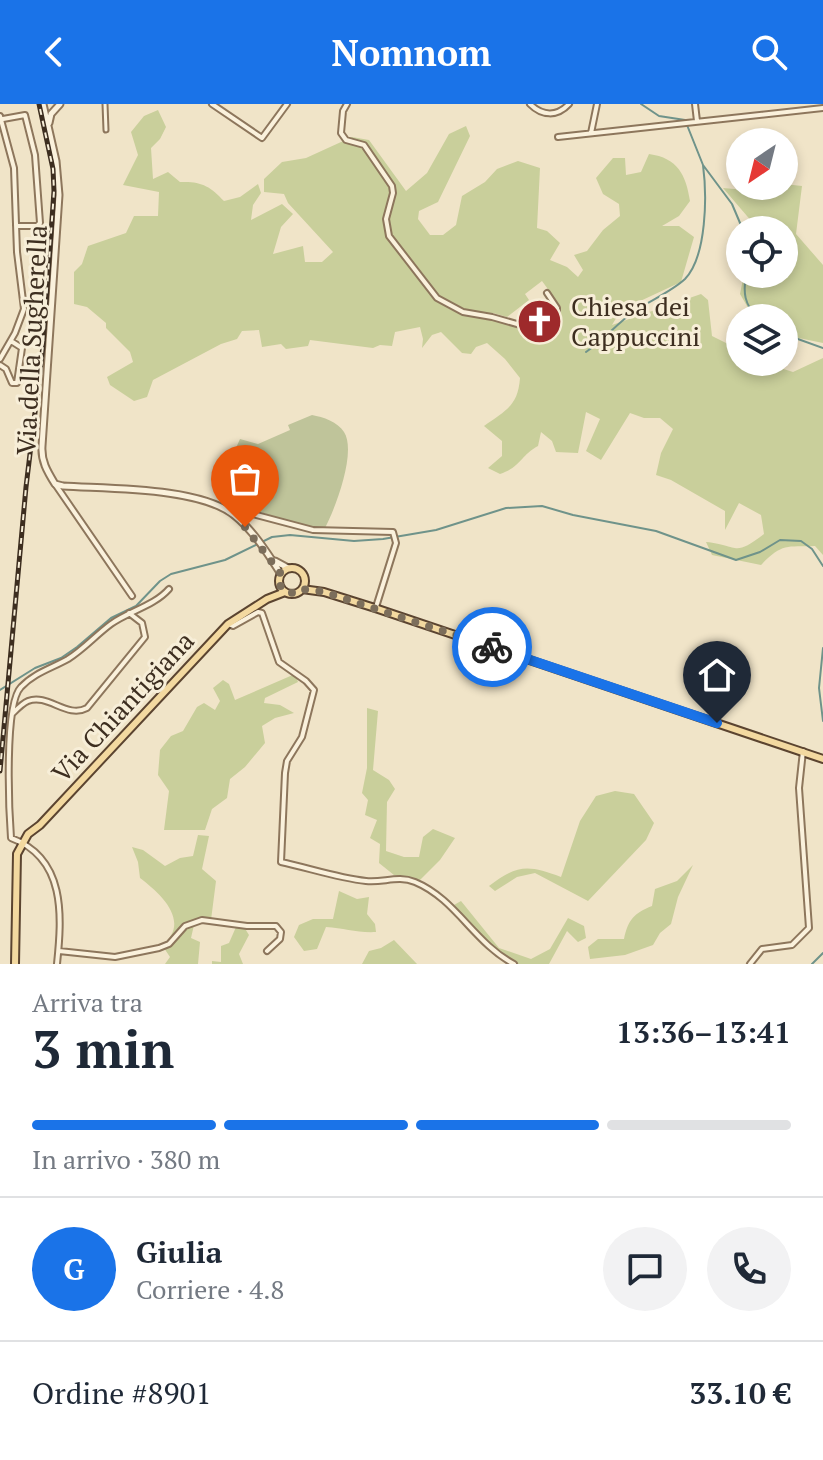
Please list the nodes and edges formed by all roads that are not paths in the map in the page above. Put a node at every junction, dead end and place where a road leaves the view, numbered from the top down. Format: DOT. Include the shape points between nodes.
graph roads {
  1 [pos="43,104"];
  2 [pos="105,104"];
  3 [pos="212,104"];
  4 [pos="287,104"];
  5 [pos="347,104"];
  6 [pos="530,104"];
  7 [pos="569,104"];
  8 [pos="597,104"];
  9 [pos="695,104"];
  10 [pos="58,106"];
  11 [pos="823,108"];
  12 [pos="1,118"];
  13 [pos="697,121"];
  14 [pos="49,126"];
  15 [pos="106,130"];
  16 [pos="591,133"];
  17 [pos="558,137"];
  18 [pos="16,226"];
  19 [pos="547,293"];
  20 [pos="11,341"];
  21 [pos="0,359"];
  22 [pos="0,365"];
  23 [pos="55,484"];
  24 [pos="234,515"];
  25 [pos="271,559"];
  26 [pos="288,568"];
  27 [pos="281,574"];
  28 [pos="305,580"];
  29 [pos="279,584"];
  30 [pos="169,589"];
  31 [pos="302,589"];
  32 [pos="285,592"];
  33 [pos="324,592"];
  34 [pos="132,596"];
  35 [pos="267,599"];
  36 [pos="375,608"];
  37 [pos="129,613"];
  38 [pos="228,624"];
  39 [pos="13,713"];
  40 [pos="803,751"];
  41 [pos="823,759"];
  42 [pos="23,842"];
  43 [pos="59,951"];
  44 [pos="267,951"];
  45 [pos="15,964"];
  46 [pos="57,964"];
  47 [pos="514,964"];
  48 [pos="750,964"];
  1 -- 10 [label="street" via="48,109"];
  1 -- 14 [label="street, Via della Sugherella"];
  2 -- 15 [label="street"];
  3 -- 4 [label="street" via="262,138"];
  5 -- 19 [label="street" via="342,137 364,145 390,183 386,228 429,289 456,310 538,330 557,316"];
  6 -- 7 [label="street" via="548,115"];
  8 -- 16 [label="street"];
  9 -- 13 [label="street"];
  10 -- 14 [label="street"];
  11 -- 13 [label="street"];
  12 -- 18 [label="street" via="14,168"];
  12 -- 18 [label="street" via="25,115 37,168 40,223"];
  13 -- 16 [label="street"];
  14 -- 23 [label="street, Via della Sugherella" via="59,221 41,457"];
  16 -- 17 [label="street"];
  18 -- 20 [label="street" via="24,309"];
  20 -- 21 [label="street"];
  20 -- 22 [label="street" via="22,348 17,383"];
  23 -- 24 [label="street, Via della Sugherella" via="181,495 219,505"];
  23 -- 34 [label="street"];
  24 -- 25 [label="street, Via della Sugherella"];
  24 -- 36 [label="street" via="241,511 313,530 391,532 395,540"];
  25 -- 26 [label="street"];
  25 -- 27 [label="street, Via della Sugherella"];
  26 -- 27 [label="main road"];
  26 -- 28 [label="main road, Via Chiantigiana" via="299,570"];
  27 -- 29 [label="main road, Via Chiantigiana"];
  28 -- 31 [label="main road"];
  28 -- 33 [label="main road, Via Chiantigiana"];
  29 -- 32 [label="main road"];
  29 -- 35 [label="main road, Via Chiantigiana"];
  30 -- 37 [label="street"];
  31 -- 32 [label="main road, Via Chiantigiana"];
  31 -- 33 [label="main road, Via Chiantigiana"];
  32 -- 35 [label="main road, Via Chiantigiana"];
  33 -- 36 [label="main road, Via Chiantigiana"];
  35 -- 38 [label="main road, Via Chiantigiana"];
  36 -- 40 [label="main road, Via Chiantigiana"];
  37 -- 39 [label="street" via="18,689"];
  37 -- 39 [label="street" via="142,623 145,637 87,708 80,712 38,700 27,701"];
  38 -- 42 [label="main road, Via Chiantigiana"];
  38 -- 47 [label="street" via="262,613 279,662 314,690 302,737 287,761 281,862 367,881 416,882 450,906 491,950"];
  39 -- 42 [label="street" via="8,800 11,838"];
  40 -- 41 [label="main road, Via Chiantigiana"];
  40 -- 48 [label="street" via="799,788 809,928 792,945 762,949"];
  42 -- 43 [label="street" via="34,849 53,879 61,911"];
  42 -- 45 [label="main road" via="17,854"];
  43 -- 44 [label="street" via="115,957 159,948 185,926 202,920 276,926 280,939"];
  43 -- 46 [label="street"];
}
